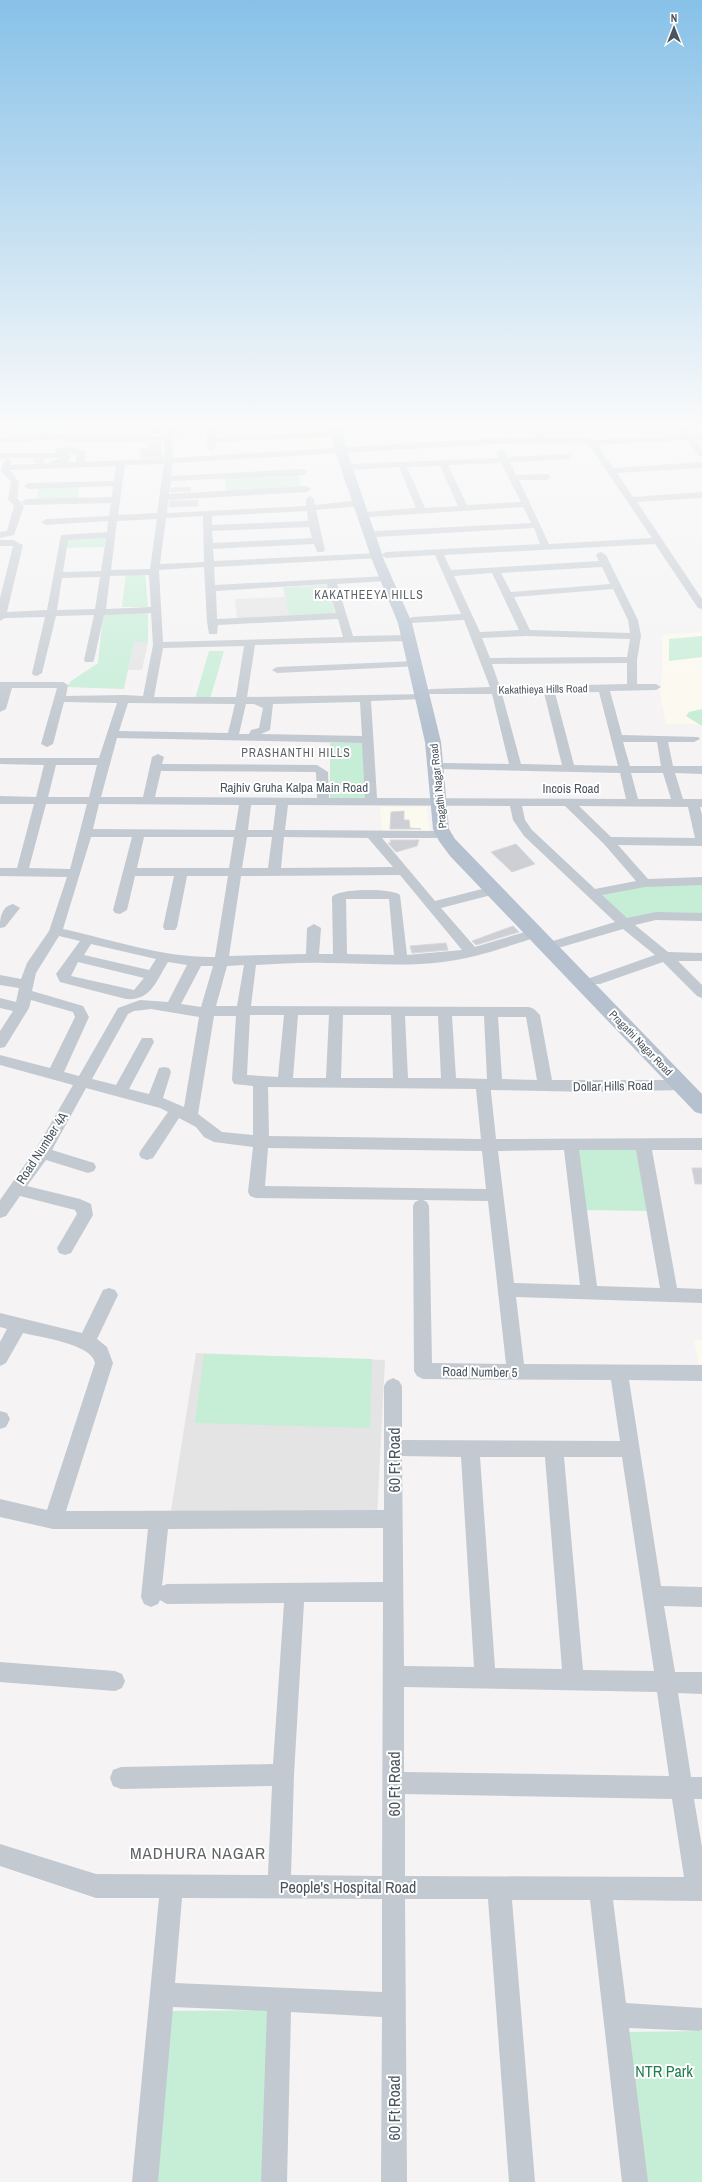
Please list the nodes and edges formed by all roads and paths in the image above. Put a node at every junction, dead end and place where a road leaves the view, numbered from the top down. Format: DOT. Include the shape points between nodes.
graph roads {
  1 [pos="13,527"];
  2 [pos="111,527"];
  3 [pos="161,527"];
  4 [pos="238,527"];
  5 [pos="314,527"];
  6 [pos="371,527"];
  7 [pos="373,527"];
  8 [pos="504,527"];
  9 [pos="538,527"];
  10 [pos="649,527"];
  11 [pos="207,528"];
  12 [pos="110,534"];
  13 [pos="376,534"];
  14 [pos="0,535"];
  15 [pos="317,541"];
  16 [pos="658,541"];
  17 [pos="0,543"];
  18 [pos="596,544"];
  19 [pos="208,546"];
  20 [pos="546,546"];
  21 [pos="438,552"];
  22 [pos="381,556"];
  23 [pos="322,559"];
  24 [pos="605,564"];
  25 [pos="209,565"];
  26 [pos="154,569"];
  27 [pos="495,570"];
  28 [pos="106,573"];
  29 [pos="447,573"];
  30 [pos="58,575"];
  31 [pos="385,578"];
  32 [pos="331,581"];
  33 [pos="616,586"];
  34 [pos="702,586"];
  35 [pos="690,587"];
  36 [pos="210,588"];
  37 [pos="507,595"];
  38 [pos="702,606"];
  39 [pos="156,610"];
  40 [pos="100,612"];
  41 [pos="51,614"];
  42 [pos="0,616"];
  43 [pos="342,616"];
  44 [pos="466,617"];
  45 [pos="412,620"];
  46 [pos="212,622"];
  47 [pos="526,633"];
  48 [pos="476,635"];
  49 [pos="636,636"];
  50 [pos="409,638"];
  51 [pos="349,640"];
  52 [pos="214,643"];
  53 [pos="250,643"];
  54 [pos="158,645"];
  55 [pos="89,660"];
  56 [pos="632,660"];
  57 [pos="485,661"];
  58 [pos="416,664"];
  59 [pos="277,670"];
  60 [pos="37,673"];
  61 [pos="4,685"];
  62 [pos="656,687"];
  63 [pos="604,688"];
  64 [pos="632,688"];
  65 [pos="549,689"];
  66 [pos="496,690"];
  67 [pos="427,694"];
  68 [pos="124,698"];
  69 [pos="365,698"];
  70 [pos="60,699"];
  71 [pos="148,699"];
  72 [pos="241,701"];
  73 [pos="260,702"];
  74 [pos="0,709"];
  75 [pos="113,734"];
  76 [pos="255,734"];
  77 [pos="234,736"];
  78 [pos="618,738"];
  79 [pos="662,739"];
  80 [pos="694,739"];
  81 [pos="367,740"];
  82 [pos="47,744"];
  83 [pos="0,761"];
  84 [pos="50,762"];
  85 [pos="104,762"];
  86 [pos="444,766"];
  87 [pos="516,767"];
  88 [pos="569,768"];
  89 [pos="626,768"];
  90 [pos="668,770"];
  91 [pos="702,770"];
  92 [pos="0,800"];
  93 [pos="94,800"];
  94 [pos="323,800"];
  95 [pos="41,801"];
  96 [pos="148,801"];
  97 [pos="246,801"];
  98 [pos="282,801"];
  99 [pos="371,801"];
  100 [pos="444,802"];
  101 [pos="515,802"];
  102 [pos="568,802"];
  103 [pos="633,802"];
  104 [pos="678,802"];
  105 [pos="697,803"];
  106 [pos="86,833"];
  107 [pos="140,833"];
  108 [pos="242,833"];
  109 [pos="279,834"];
  110 [pos="372,834"];
  111 [pos="443,834"];
  112 [pos="608,841"];
  113 [pos="702,842"];
  114 [pos="401,871"];
  115 [pos="0,872"];
  116 [pos="22,872"];
  117 [pos="130,872"];
  118 [pos="181,872"];
  119 [pos="233,872"];
  120 [pos="274,872"];
  121 [pos="75,873"];
  122 [pos="702,881"];
  123 [pos="645,883"];
  124 [pos="494,890"];
  125 [pos="594,894"];
  126 [pos="432,906"];
  127 [pos="13,908"];
  128 [pos="120,910"];
  129 [pos="702,917"];
  130 [pos="624,923"];
  131 [pos="0,924"];
  132 [pos="170,927"];
  133 [pos="314,928"];
  134 [pos="56,931"];
  135 [pos="535,933"];
  136 [pos="88,939"];
  137 [pos="558,944"];
  138 [pos="472,953"];
  139 [pos="665,956"];
  140 [pos="75,957"];
  141 [pos="164,957"];
  142 [pos="702,957"];
  143 [pos="312,959"];
  144 [pos="340,960"];
  145 [pos="401,960"];
  146 [pos="221,961"];
  147 [pos="196,962"];
  148 [pos="250,966"];
  149 [pos="153,975"];
  150 [pos="0,980"];
  151 [pos="595,981"];
  152 [pos="702,993"];
  153 [pos="25,996"];
  154 [pos="0,1002"];
  155 [pos="172,1008"];
  156 [pos="336,1010"];
  157 [pos="398,1010"];
  158 [pos="290,1011"];
  159 [pos="445,1011"];
  160 [pos="491,1011"];
  161 [pos="207,1012"];
  162 [pos="243,1012"];
  163 [pos="4,1029"];
  164 [pos="146,1042"];
  165 [pos="0,1044"];
  166 [pos="0,1060"];
  167 [pos="164,1072"];
  168 [pos="55,1074"];
  169 [pos="260,1081"];
  170 [pos="333,1082"];
  171 [pos="82,1083"];
  172 [pos="285,1083"];
  173 [pos="401,1083"];
  174 [pos="450,1083"];
  175 [pos="490,1085"];
  176 [pos="681,1085"];
  177 [pos="545,1086"];
  178 [pos="120,1091"];
  179 [pos="702,1092"];
  180 [pos="154,1101"];
  181 [pos="702,1107"];
  182 [pos="184,1114"];
  183 [pos="261,1142"];
  184 [pos="702,1144"];
  185 [pos="490,1145"];
  186 [pos="643,1145"];
  187 [pos="571,1146"];
  188 [pos="42,1153"];
  189 [pos="147,1154"];
  190 [pos="88,1167"];
  191 [pos="16,1189"];
  192 [pos="495,1195"];
  193 [pos="421,1206"];
  194 [pos="0,1212"];
  195 [pos="65,1248"];
  196 [pos="507,1290"];
  197 [pos="589,1292"];
  198 [pos="109,1295"];
  199 [pos="670,1295"];
  200 [pos="702,1296"];
  201 [pos="0,1320"];
  202 [pos="18,1326"];
  203 [pos="87,1342"];
  204 [pos="0,1358"];
  205 [pos="516,1372"];
  206 [pos="619,1373"];
  207 [pos="702,1374"];
  208 [pos="393,1386"];
  209 [pos="394,1448"];
  210 [pos="470,1448"];
  211 [pos="554,1449"];
  212 [pos="630,1449"];
  213 [pos="0,1508"];
  214 [pos="394,1519"];
  215 [pos="53,1520"];
  216 [pos="160,1521"];
  217 [pos="295,1592"];
  218 [pos="394,1592"];
  219 [pos="652,1596"];
  220 [pos="702,1597"];
  221 [pos="0,1672"];
  222 [pos="394,1676"];
  223 [pos="485,1678"];
  224 [pos="573,1680"];
  225 [pos="115,1681"];
  226 [pos="665,1682"];
  227 [pos="702,1683"];
  228 [pos="283,1775"];
  229 [pos="121,1778"];
  230 [pos="394,1783"];
  231 [pos="680,1788"];
  232 [pos="702,1788"];
  233 [pos="0,1855"];
  234 [pos="172,1886"];
  235 [pos="279,1887"];
  236 [pos="394,1888"];
  237 [pos="500,1888"];
  238 [pos="600,1888"];
  239 [pos="699,1889"];
  240 [pos="161,1994"];
  241 [pos="279,1999"];
  242 [pos="394,2005"];
  243 [pos="615,2015"];
  244 [pos="699,2019"];
  245 [pos="144,2182"];
  246 [pos="274,2182"];
  247 [pos="394,2182"];
  248 [pos="522,2182"];
  249 [pos="635,2182"];
  1 -- 14 [label="street" via="11,533"];
  2 -- 12 [label="street"];
  3 -- 26 [label="street"];
  4 -- 11 [label="street"];
  5 -- 15 [label="street"];
  6 -- 22 [label="main road, Pragathi Nagar Road"];
  7 -- 13 [label="main road, Pragathi Nagar Road"];
  8 -- 13 [label="street"];
  9 -- 20 [label="street"];
  10 -- 16 [label="street"];
  11 -- 19 [label="street"];
  12 -- 28 [label="street"];
  12 -- 30 [label="street" via="64,537"];
  13 -- 22 [label="main road, Pragathi Nagar Road"];
  15 -- 19 [label="street"];
  15 -- 23 [label="street"];
  16 -- 18 [label="street"];
  16 -- 35 [label="street"];
  17 -- 42 [label="street" via="18,545"];
  18 -- 20 [label="street"];
  18 -- 24 [label="street"];
  19 -- 25 [label="street"];
  20 -- 21 [label="street"];
  21 -- 22 [label="street"];
  21 -- 29 [label="street"];
  22 -- 23 [label="street"];
  22 -- 31 [label="main road, Pragathi Nagar Road"];
  22 -- 45 [label="main road, Pragathi Nagar Road"];
  23 -- 25 [label="street"];
  24 -- 27 [label="street"];
  24 -- 33 [label="street"];
  25 -- 26 [label="street"];
  25 -- 36 [label="street"];
  26 -- 28 [label="street"];
  26 -- 39 [label="street"];
  27 -- 29 [label="street"];
  27 -- 37 [label="street"];
  28 -- 30 [label="street"];
  28 -- 40 [label="street"];
  29 -- 44 [label="street"];
  30 -- 41 [label="street"];
  31 -- 32 [label="street"];
  31 -- 50 [label="main road, Pragathi Nagar Road"];
  32 -- 36 [label="street"];
  32 -- 43 [label="street"];
  33 -- 37 [label="street"];
  33 -- 49 [label="street" via="633,620"];
  34 -- 35 [label="street"];
  35 -- 38 [label="street"];
  36 -- 46 [label="street"];
  37 -- 47 [label="street"];
  39 -- 40 [label="street"];
  39 -- 54 [label="street"];
  40 -- 41 [label="street"];
  40 -- 55 [label="street"];
  41 -- 42 [label="street"];
  41 -- 60 [label="street"];
  43 -- 46 [label="street"];
  43 -- 51 [label="street"];
  44 -- 45 [label="street"];
  44 -- 48 [label="street"];
  45 -- 67 [label="main road, Pragathi Nagar Road"];
  46 -- 52 [label="street"];
  47 -- 48 [label="street"];
  47 -- 49 [label="street"];
  48 -- 57 [label="street"];
  49 -- 56 [label="street"];
  50 -- 51 [label="street"];
  50 -- 58 [label="main road, Pragathi Nagar Road"];
  51 -- 53 [label="street"];
  52 -- 53 [label="street"];
  52 -- 54 [label="street"];
  53 -- 72 [label="street"];
  54 -- 71 [label="street"];
  56 -- 57 [label="street"];
  56 -- 64 [label="street"];
  57 -- 66 [label="street"];
  58 -- 59 [label="street"];
  58 -- 67 [label="main road, Pragathi Nagar Road"];
  61 -- 70 [label="street" via="63,685"];
  61 -- 74 [label="street"];
  62 -- 64 [label="street, Kakathieya Hills Road"];
  63 -- 64 [label="street, Kakathieya Hills Road"];
  63 -- 65 [label="street, Kakathieya Hills Road"];
  63 -- 78 [label="street"];
  65 -- 66 [label="street, Kakathieya Hills Road"];
  65 -- 88 [label="street"];
  66 -- 67 [label="street, Kakathieya Hills Road"];
  66 -- 87 [label="street"];
  67 -- 69 [label="street, Kakathieya Hills Road"];
  67 -- 86 [label="main road, Pragathi Nagar Road" via="440,733"];
  67 -- 100 [label="main road, Pragathi Nagar Road"];
  68 -- 70 [label="street, Kakathieya Hills Road"];
  68 -- 71 [label="street, Kakathieya Hills Road"];
  68 -- 75 [label="street"];
  69 -- 73 [label="street, Kakathieya Hills Road"];
  69 -- 81 [label="street"];
  70 -- 82 [label="street"];
  71 -- 72 [label="street, Kakathieya Hills Road"];
  72 -- 73 [label="street, Kakathieya Hills Road"];
  72 -- 77 [label="street"];
  73 -- 76 [label="street" via="269,706 264,730"];
  73 -- 76 [label="street" via="250,706 246,729"];
  75 -- 77 [label="street"];
  75 -- 85 [label="street"];
  76 -- 77 [label="street"];
  76 -- 81 [label="street"];
  78 -- 79 [label="street"];
  78 -- 89 [label="street"];
  79 -- 80 [label="street"];
  79 -- 90 [label="street"];
  81 -- 99 [label="street"];
  83 -- 84 [label="street"];
  84 -- 85 [label="street"];
  84 -- 95 [label="street"];
  85 -- 93 [label="street"];
  86 -- 87 [label="street"];
  86 -- 100 [label="main road, Pragathi Nagar Road"];
  87 -- 88 [label="street"];
  88 -- 89 [label="street"];
  89 -- 90 [label="street"];
  89 -- 103 [label="street"];
  90 -- 91 [label="street"];
  90 -- 104 [label="street"];
  92 -- 95 [label="street, Rajhiv Gruha Kalpa Main Road"];
  93 -- 95 [label="street, Rajhiv Gruha Kalpa Main Road"];
  93 -- 96 [label="street, Rajhiv Gruha Kalpa Main Road"];
  93 -- 106 [label="street"];
  94 -- 96 [label="street" via="322,772 317,769 157,762"];
  94 -- 98 [label="street, Rajhiv Gruha Kalpa Main Road"];
  94 -- 99 [label="street, Rajhiv Gruha Kalpa Main Road"];
  95 -- 116 [label="street"];
  96 -- 97 [label="street, Rajhiv Gruha Kalpa Main Road"];
  97 -- 98 [label="street, Rajhiv Gruha Kalpa Main Road"];
  97 -- 108 [label="street"];
  98 -- 109 [label="street"];
  99 -- 100 [label="street, Rajhiv Gruha Kalpa Main Road"];
  100 -- 101 [label="street, Incois Road"];
  100 -- 111 [label="main road, Pragathi Nagar Road" via="439,819"];
  100 -- 137 [label="main road, Pragathi Nagar Road" via="455,838"];
  101 -- 102 [label="street, Incois Road"];
  101 -- 125 [label="street" via="519,820 528,833"];
  102 -- 103 [label="street, Incois Road"];
  102 -- 112 [label="street"];
  103 -- 104 [label="street, Incois Road"];
  104 -- 105 [label="street, Incois Road"];
  105 -- 113 [label="street"];
  106 -- 107 [label="street"];
  106 -- 121 [label="street"];
  107 -- 108 [label="street"];
  107 -- 117 [label="street"];
  108 -- 109 [label="street"];
  108 -- 119 [label="street"];
  109 -- 110 [label="street"];
  109 -- 120 [label="street"];
  110 -- 111 [label="street"];
  110 -- 114 [label="street"];
  111 -- 124 [label="main road, Pragathi Nagar Road" via="456,852"];
  112 -- 113 [label="street"];
  112 -- 123 [label="street"];
  114 -- 120 [label="street"];
  114 -- 126 [label="street"];
  115 -- 116 [label="street"];
  116 -- 121 [label="street"];
  117 -- 118 [label="street"];
  117 -- 128 [label="street"];
  118 -- 119 [label="street"];
  118 -- 132 [label="street"];
  119 -- 120 [label="street"];
  119 -- 146 [label="street"];
  121 -- 134 [label="street"];
  122 -- 123 [label="street"];
  123 -- 125 [label="street"];
  124 -- 126 [label="street"];
  124 -- 135 [label="main road, Pragathi Nagar Road"];
  125 -- 130 [label="street"];
  126 -- 138 [label="street"];
  127 -- 131 [label="street"];
  129 -- 130 [label="street" via="656,916"];
  130 -- 137 [label="street"];
  130 -- 139 [label="street"];
  133 -- 143 [label="street"];
  134 -- 136 [label="street"];
  134 -- 153 [label="street" via="29,973"];
  135 -- 138 [label="street"];
  135 -- 176 [label="main road, Pragathi Nagar Road"];
  136 -- 140 [label="street"];
  136 -- 141 [label="street"];
  137 -- 151 [label="main road, Pragathi Nagar Road"];
  138 -- 145 [label="street" via="442,958"];
  139 -- 142 [label="street"];
  139 -- 151 [label="street"];
  139 -- 152 [label="street"];
  140 -- 149 [label="street"];
  140 -- 149 [label="street" via="63,974 65,980 136,995 142,992"];
  141 -- 147 [label="street"];
  141 -- 149 [label="street"];
  143 -- 144 [label="street"];
  143 -- 146 [label="street"];
  144 -- 145 [label="street"];
  144 -- 145 [label="street" via="339,898 343,895 392,895 395,898"];
  146 -- 147 [label="street"];
  146 -- 161 [label="street"];
  147 -- 155 [label="street"];
  148 -- 162 [label="street, Dollar Hills Road"];
  150 -- 153 [label="street"];
  151 -- 179 [label="main road, Pragathi Nagar Road"];
  153 -- 154 [label="street"];
  153 -- 163 [label="street"];
  153 -- 168 [label="street" via="78,1009 81,1013 82,1017"];
  155 -- 161 [label="street, Road Number 4A"];
  155 -- 171 [label="street, Road Number 4A" via="135,1004 123,1011"];
  156 -- 157 [label="street"];
  156 -- 158 [label="street"];
  156 -- 170 [label="street"];
  157 -- 159 [label="street"];
  157 -- 173 [label="street"];
  158 -- 162 [label="street"];
  158 -- 172 [label="street"];
  159 -- 160 [label="street"];
  159 -- 174 [label="street"];
  160 -- 175 [label="street"];
  160 -- 177 [label="street" via="528,1012 533,1015"];
  161 -- 162 [label="street, Road Number 4A"];
  161 -- 182 [label="street"];
  162 -- 169 [label="street, Dollar Hills Road" via="239,1080"];
  163 -- 165 [label="street"];
  164 -- 178 [label="street"];
  166 -- 168 [label="street"];
  167 -- 180 [label="street"];
  168 -- 171 [label="street"];
  169 -- 172 [label="street, Dollar Hills Road"];
  169 -- 183 [label="street"];
  170 -- 172 [label="street, Dollar Hills Road"];
  170 -- 173 [label="street, Dollar Hills Road"];
  171 -- 178 [label="street"];
  171 -- 188 [label="street, Road Number 4A"];
  173 -- 174 [label="street, Dollar Hills Road"];
  174 -- 175 [label="street, Dollar Hills Road"];
  175 -- 177 [label="street, Dollar Hills Road"];
  175 -- 185 [label="street" via="483,1092"];
  176 -- 177 [label="street, Dollar Hills Road"];
  176 -- 181 [label="main road, Pragathi Nagar Road"];
  178 -- 180 [label="street"];
  180 -- 182 [label="street"];
  182 -- 183 [label="street" via="201,1123 209,1133 219,1138"];
  182 -- 189 [label="street"];
  183 -- 185 [label="street"];
  183 -- 192 [label="street" via="256,1192"];
  184 -- 186 [label="street"];
  185 -- 187 [label="street"];
  185 -- 192 [label="street"];
  186 -- 187 [label="street"];
  186 -- 199 [label="street"];
  187 -- 197 [label="street"];
  188 -- 190 [label="street"];
  188 -- 191 [label="street, Road Number 4A"];
  191 -- 194 [label="street, Road Number 4A"];
  191 -- 195 [label="street" via="85,1208 85,1215"];
  192 -- 196 [label="street"];
  193 -- 205 [label="street, Road Number 5" via="423,1371"];
  196 -- 197 [label="street"];
  196 -- 205 [label="street"];
  197 -- 199 [label="street"];
  198 -- 203 [label="street"];
  199 -- 200 [label="street"];
  201 -- 202 [label="street"];
  202 -- 203 [label="street"];
  202 -- 204 [label="street"];
  203 -- 215 [label="street" via="98,1348 104,1356 104,1363"];
  205 -- 206 [label="street, Road Number 5"];
  206 -- 207 [label="street, Road Number 5"];
  206 -- 212 [label="street"];
  208 -- 209 [label="street, 60 Ft Road"];
  209 -- 210 [label="street"];
  209 -- 214 [label="street, 60 Ft Road"];
  210 -- 211 [label="street"];
  210 -- 223 [label="street"];
  211 -- 212 [label="street"];
  211 -- 224 [label="street"];
  212 -- 219 [label="street"];
  213 -- 215 [label="street"];
  214 -- 216 [label="street"];
  214 -- 218 [label="street, 60 Ft Road"];
  215 -- 216 [label="street"];
  216 -- 217 [label="street" via="159,1596"];
  217 -- 218 [label="street"];
  217 -- 228 [label="street"];
  218 -- 222 [label="street, 60 Ft Road"];
  219 -- 220 [label="street"];
  219 -- 226 [label="street"];
  221 -- 225 [label="street"];
  222 -- 223 [label="street"];
  222 -- 230 [label="street, 60 Ft Road"];
  223 -- 224 [label="street"];
  224 -- 226 [label="street"];
  226 -- 227 [label="street"];
  226 -- 231 [label="street"];
  228 -- 229 [label="street"];
  228 -- 235 [label="street"];
  230 -- 231 [label="street"];
  230 -- 236 [label="street, 60 Ft Road"];
  231 -- 232 [label="street"];
  231 -- 239 [label="street"];
  233 -- 234 [label="street, People's Hospital Road" via="96,1886"];
  234 -- 235 [label="street, People's Hospital Road"];
  234 -- 240 [label="street"];
  235 -- 236 [label="street, People's Hospital Road"];
  236 -- 237 [label="street, People's Hospital Road"];
  236 -- 242 [label="street, 60 Ft Road"];
  237 -- 238 [label="street, People's Hospital Road"];
  237 -- 248 [label="street"];
  238 -- 239 [label="street, People's Hospital Road"];
  238 -- 243 [label="street"];
  240 -- 241 [label="street"];
  240 -- 245 [label="street"];
  241 -- 242 [label="street"];
  241 -- 246 [label="street"];
  242 -- 247 [label="street, 60 Ft Road"];
  243 -- 244 [label="street"];
  243 -- 249 [label="street"];
}
